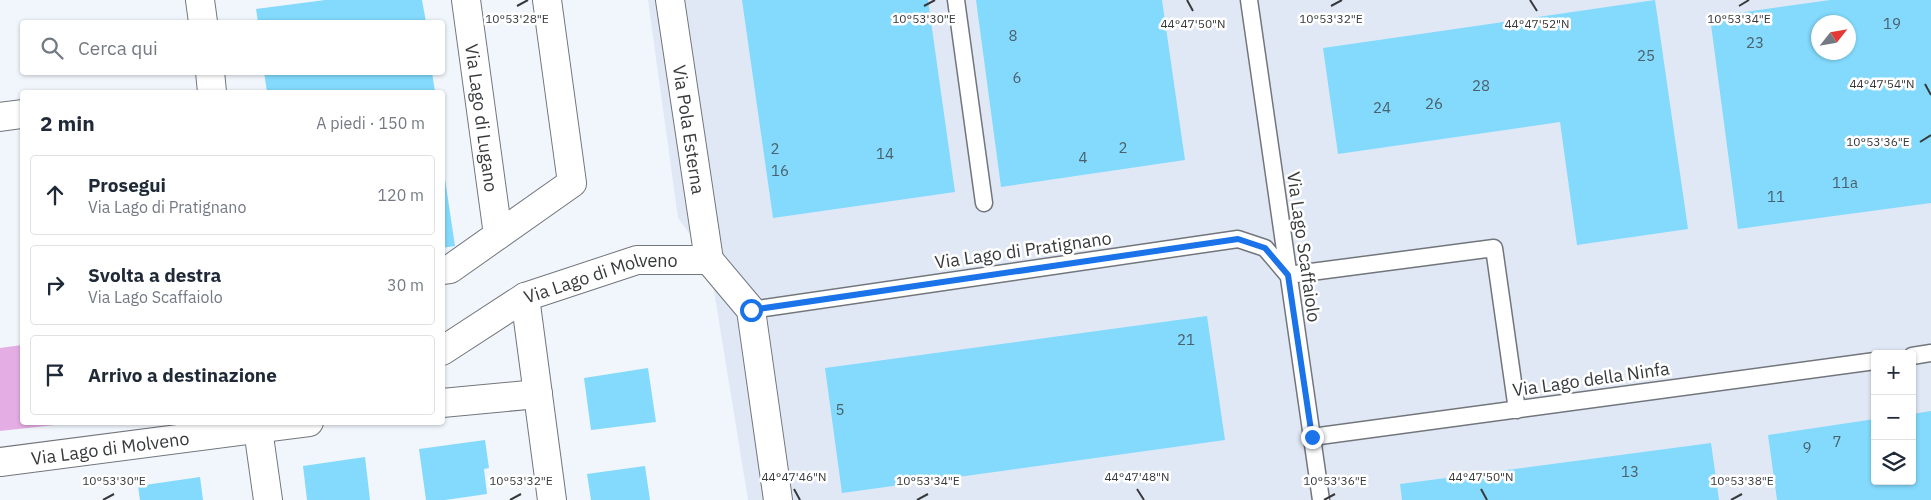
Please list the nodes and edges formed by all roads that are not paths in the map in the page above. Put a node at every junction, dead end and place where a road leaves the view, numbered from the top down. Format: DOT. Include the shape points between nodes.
graph roads {
  1 [pos="200,0"];
  2 [pos="466,0"];
  3 [pos="547,0"];
  4 [pos="670,0"];
  5 [pos="956,0"];
  6 [pos="1248,0"];
  7 [pos="203,20"];
  8 [pos="210,75"];
  9 [pos="212,90"];
  10 [pos="20,114"];
  11 [pos="0,117"];
  12 [pos="984,203"];
  13 [pos="498,235"];
  14 [pos="709,260"];
  15 [pos="445,270"];
  16 [pos="1288,275"];
  17 [pos="525,297"];
  18 [pos="751,310"];
  19 [pos="445,349"];
  20 [pos="1931,353"];
  21 [pos="1916,355"];
  22 [pos="1871,362"];
  23 [pos="538,394"];
  24 [pos="445,403"];
  25 [pos="1517,410"];
  26 [pos="270,425"];
  27 [pos="257,426"];
  28 [pos="1312,437"];
  29 [pos="0,462"];
  30 [pos="268,500"];
  31 [pos="552,500"];
  32 [pos="778,500"];
  33 [pos="1321,500"];
  1 -- 7 [label="street"];
  2 -- 13 [label="street, Via Lago di Lugano"];
  3 -- 13 [label="street" via="572,183"];
  4 -- 14 [label="street, Via Pola Esterna"];
  5 -- 12 [label="lane"];
  6 -- 16 [label="lane, Via Lago Scaffaiolo"];
  8 -- 9 [label="street"];
  10 -- 11 [label="street"];
  13 -- 15 [label="street"];
  14 -- 17 [label="street, Via Lago di Molveno" via="637,260"];
  14 -- 18 [label="street"];
  16 -- 18 [label="lane, Via Lago di Pratignano" via="1265,248 1238,239"];
  16 -- 25 [label="lane" via="1494,248"];
  16 -- 28 [label="lane, Via Lago Scaffaiolo"];
  17 -- 19 [label="street, Via Lago di Molveno"];
  17 -- 23 [label="street"];
  18 -- 32 [label="street"];
  20 -- 21 [label="lane"];
  22 -- 25 [label="lane, Via Lago della Ninfa"];
  23 -- 24 [label="street"];
  23 -- 31 [label="street"];
  25 -- 28 [label="lane, Via Lago della Ninfa"];
  26 -- 27 [label="street, Via Lago di Molveno"];
  27 -- 29 [label="street, Via Lago di Molveno"];
  27 -- 30 [label="street"];
  28 -- 33 [label="lane, Via Lago Scaffaiolo"];
}
